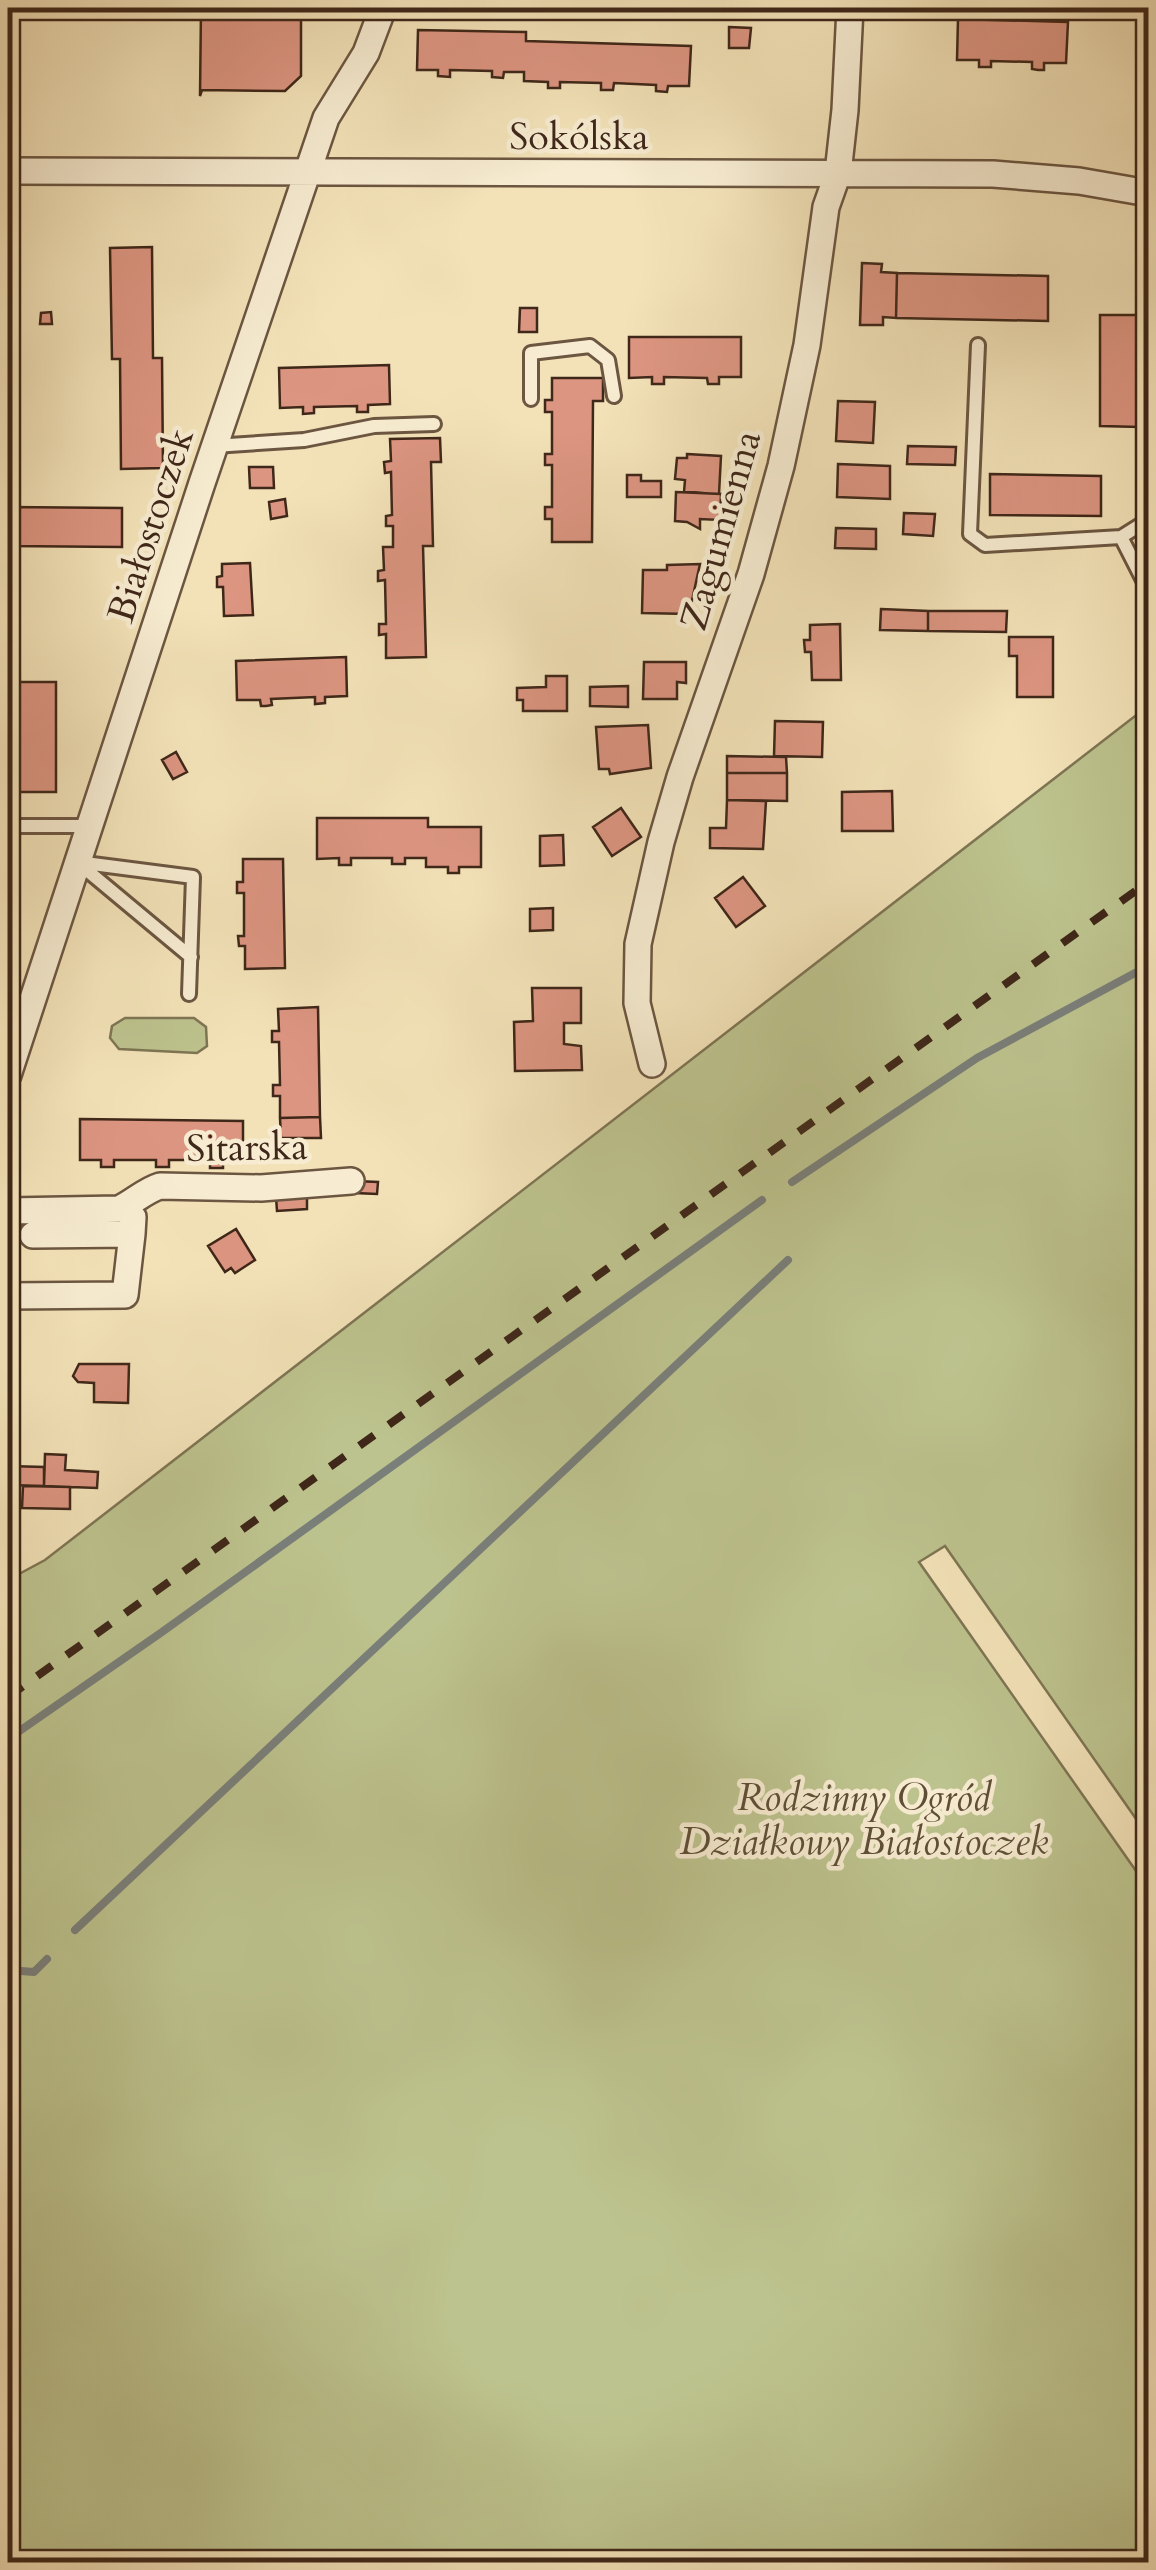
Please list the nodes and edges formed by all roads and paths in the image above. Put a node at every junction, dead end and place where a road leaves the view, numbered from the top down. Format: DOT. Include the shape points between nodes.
graph roads {
  1 [pos="383,8"];
  2 [pos="850,8"];
  3 [pos="8,171"];
  4 [pos="308,172"];
  5 [pos="838,173"];
  6 [pos="1148,193"];
  7 [pos="978,346"];
  8 [pos="614,396"];
  9 [pos="532,399"];
  10 [pos="434,424"];
  11 [pos="214,446"];
  12 [pos="1148,520"];
  13 [pos="1120,537"];
  14 [pos="1148,590"];
  15 [pos="8,826"];
  16 [pos="88,826"];
  17 [pos="77,862"];
  18 [pos="191,957"];
  19 [pos="189,994"];
  20 [pos="652,1064"];
  21 [pos="8,1075"];
  22 [pos="351,1181"];
  23 [pos="140,1196"];
  24 [pos="8,1211"];
  25 [pos="132,1234"];
  26 [pos="34,1235"];
  27 [pos="8,1296"];
  1 -- 4 [label="street, Białostoczek" via="366,53 326,118"];
  2 -- 5 [label="street, Zagumienna"];
  3 -- 4 [label="street, Sokólska"];
  4 -- 5 [label="street, Sokólska"];
  4 -- 11 [label="street, Białostoczek"];
  5 -- 6 [label="street, Sokólska" via="993,174"];
  5 -- 20 [label="street, Zagumienna" via="826,207 782,466 648,893 637,1003"];
  7 -- 13 [label="lane" via="970,534 985,545"];
  8 -- 9 [label="lane" via="608,360 590,346 530,353"];
  10 -- 11 [label="lane"];
  11 -- 16 [label="street, Białostoczek"];
  12 -- 13 [label="lane"];
  13 -- 14 [label="lane"];
  15 -- 16 [label="lane"];
  16 -- 17 [label="street, Białostoczek"];
  17 -- 18 [label="lane"];
  17 -- 18 [label="lane" via="194,877"];
  17 -- 21 [label="street, Białostoczek"];
  18 -- 19 [label="lane"];
  22 -- 23 [label="street, Sitarska" via="160,1186"];
  23 -- 24 [label="street, Sitarska" via="119,1209"];
  23 -- 25 [label="street"];
  25 -- 26 [label="street"];
  25 -- 27 [label="street" via="125,1295"];
}
